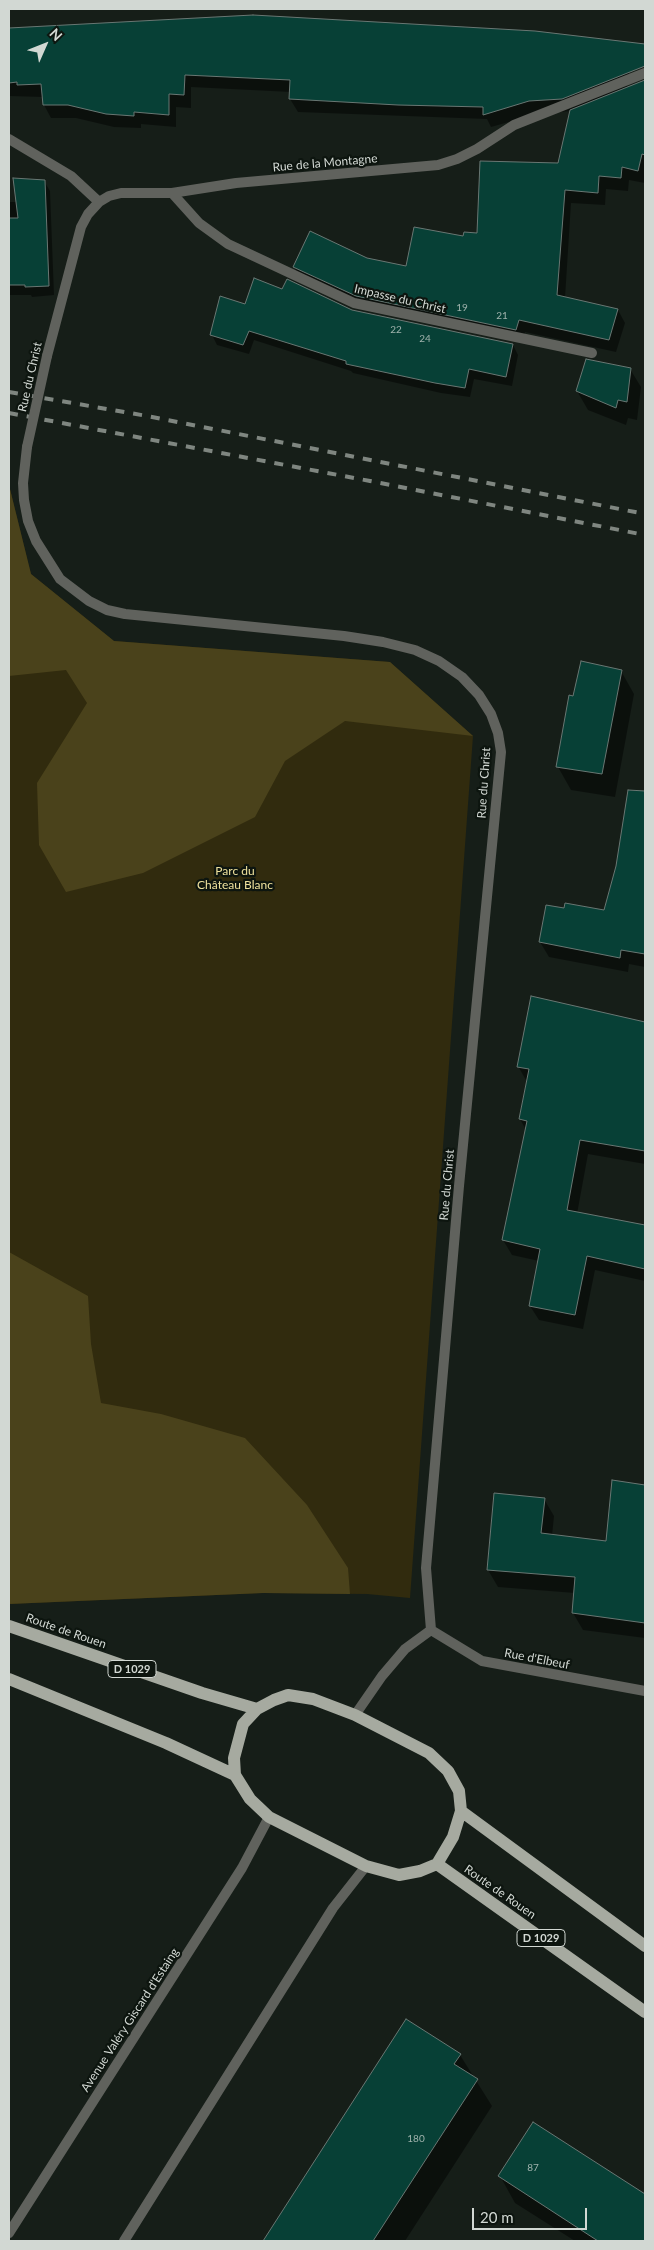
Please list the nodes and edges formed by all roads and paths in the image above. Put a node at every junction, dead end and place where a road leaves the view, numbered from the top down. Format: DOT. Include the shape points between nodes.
graph roads {
  1 [pos="645,73"];
  2 [pos="9,140"];
  3 [pos="172,193"];
  4 [pos="99,202"];
  5 [pos="592,353"];
  6 [pos="9,1626"];
  7 [pos="431,1630"];
  8 [pos="9,1678"];
  9 [pos="645,1691"];
  10 [pos="256,1709"];
  11 [pos="355,1714"];
  12 [pos="235,1776"];
  13 [pos="461,1811"];
  14 [pos="269,1817"];
  15 [pos="437,1864"];
  16 [pos="366,1866"];
  17 [pos="645,1946"];
  18 [pos="645,2012"];
  19 [pos="9,2234"];
  20 [pos="124,2241"];
  1 -- 3 [label="street, Rue de la Montagne" via="514,125 477,150 438,165 236,183"];
  2 -- 4 [label="street" via="71,176"];
  3 -- 4 [label="street, Rue de la Montagne" via="121,193"];
  3 -- 5 [label="street, Impasse du Christ" via="199,223 228,244 354,303"];
  4 -- 7 [label="street, Rue du Christ, bridge" via="81,227 47,356 27,447 23,483 28,521 36,541 60,579 89,601 124,614 344,636 415,650 462,677 479,695 498,733 501,752 426,1568"];
  6 -- 10 [label="main road, Route de Rouen / D 1029"];
  7 -- 9 [label="street, Rue d'Elbeuf" via="482,1661"];
  7 -- 11 [label="street" via="405,1649"];
  8 -- 12 [label="main road" via="166,1742"];
  10 -- 11 [label="main road" via="288,1695 313,1699"];
  10 -- 12 [label="main road" via="243,1724 237,1741"];
  11 -- 13 [label="main road" via="429,1753 448,1771 459,1791"];
  12 -- 14 [label="main road" via="250,1799"];
  13 -- 15 [label="main road" via="453,1837"];
  13 -- 17 [label="main road"];
  14 -- 16 [label="main road"];
  14 -- 19 [label="street, Avenue Valéry Giscard d'Estaing" via="242,1868"];
  15 -- 16 [label="main road" via="400,1875"];
  15 -- 18 [label="main road, Route de Rouen / D 1029"];
  16 -- 20 [label="street" via="333,1908"];
}
